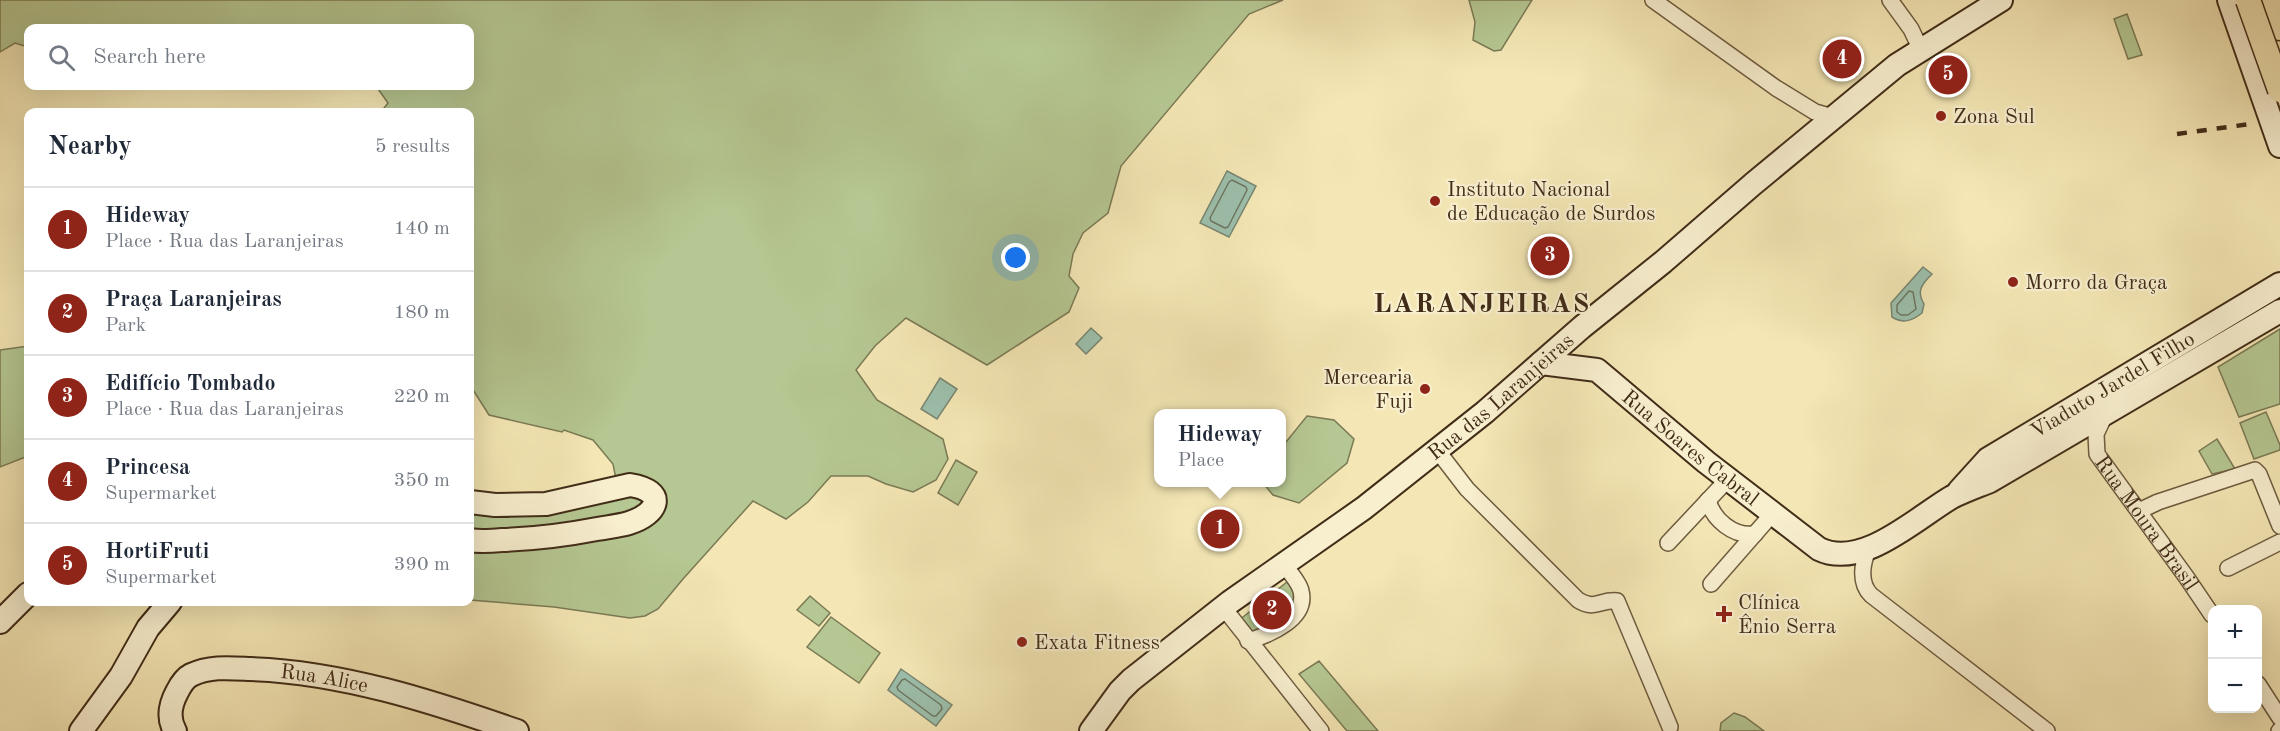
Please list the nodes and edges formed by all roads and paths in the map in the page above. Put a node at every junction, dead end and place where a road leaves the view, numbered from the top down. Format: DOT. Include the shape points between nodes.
graph roads {
  1 [pos="1653,0"];
  2 [pos="1890,0"];
  3 [pos="2001,0"];
  4 [pos="2270,0"];
  5 [pos="2240,4"];
  6 [pos="2280,28"];
  7 [pos="1921,50"];
  8 [pos="2280,90"];
  9 [pos="1804,106"];
  10 [pos="1833,117"];
  11 [pos="1810,136"];
  12 [pos="2280,146"];
  13 [pos="2280,284"];
  14 [pos="2280,311"];
  15 [pos="1582,327"];
  16 [pos="1541,363"];
  17 [pos="1597,370"];
  18 [pos="2097,407"];
  19 [pos="1437,450"];
  20 [pos="1729,478"];
  21 [pos="1708,500"];
  22 [pos="474,502"];
  23 [pos="2139,511"];
  24 [pos="1774,512"];
  25 [pos="2280,526"];
  26 [pos="1755,534"];
  27 [pos="474,540"];
  28 [pos="2280,542"];
  29 [pos="1668,543"];
  30 [pos="1868,550"];
  31 [pos="1283,564"];
  32 [pos="2228,568"];
  33 [pos="1711,584"];
  34 [pos="24,598"];
  35 [pos="166,606"];
  36 [pos="1223,608"];
  37 [pos="2208,609"];
  38 [pos="0,622"];
  39 [pos="1248,641"];
  40 [pos="2262,690"];
  41 [pos="2280,718"];
  42 [pos="1670,727"];
  43 [pos="81,731"];
  44 [pos="175,731"];
  45 [pos="517,731"];
  46 [pos="1091,731"];
  47 [pos="1321,731"];
  48 [pos="2047,731"];
  1 -- 9 [label="street"];
  2 -- 7 [label="street"];
  3 -- 7 [label="main road, Rua das Laranjeiras"];
  4 -- 6 [label="main road"];
  5 -- 8 [label="main road, bridge"];
  5 -- 12 [label="main road"];
  7 -- 10 [label="main road, Rua das Laranjeiras"];
  9 -- 10 [label="street"];
  9 -- 11 [label="street"];
  10 -- 11 [label="main road, Rua das Laranjeiras"];
  11 -- 15 [label="main road, Rua das Laranjeiras"];
  13 -- 18 [label="main road, Viaduto Jardel Filho"];
  14 -- 18 [label="main road"];
  15 -- 16 [label="main road, Rua das Laranjeiras"];
  15 -- 17 [label="main road" via="1584,350"];
  16 -- 17 [label="main road"];
  16 -- 19 [label="main road, Rua das Laranjeiras"];
  17 -- 20 [label="main road, Rua Soares Cabral"];
  18 -- 23 [label="street, Rua Moura Brasil" via="2097,454"];
  18 -- 30 [label="main road" via="1990,481 1953,496"];
  19 -- 31 [label="main road, Rua das Laranjeiras" via="1364,508"];
  19 -- 42 [label="street" via="1467,489 1578,600 1596,606 1617,601"];
  20 -- 21 [label="street"];
  20 -- 24 [label="main road, Rua Soares Cabral"];
  21 -- 26 [label="street" via="1710,509 1731,530"];
  21 -- 29 [label="street"];
  22 -- 27 [label="main road" via="546,504 630,485 644,487 655,497 650,512 629,523 568,534"];
  23 -- 25 [label="street" via="2255,470"];
  23 -- 37 [label="street, Rua Moura Brasil"];
  24 -- 26 [label="street"];
  24 -- 30 [label="main road, Rua Soares Cabral" via="1820,549 1833,554"];
  26 -- 33 [label="street"];
  28 -- 32 [label="street"];
  30 -- 48 [label="street" via="1863,572 1870,595"];
  31 -- 36 [label="main road, Rua das Laranjeiras"];
  31 -- 39 [label="street" via="1301,589 1302,602 1295,615 1280,628"];
  34 -- 38 [label="main road"];
  35 -- 43 [label="main road" via="147,628 121,676"];
  36 -- 39 [label="street"];
  36 -- 46 [label="main road, Rua das Laranjeiras" via="1131,680"];
  39 -- 47 [label="street"];
  40 -- 41 [label="street"];
  44 -- 45 [label="main road, Rua Alice" via="170,722 177,691 188,676 220,668 342,679"];
}
